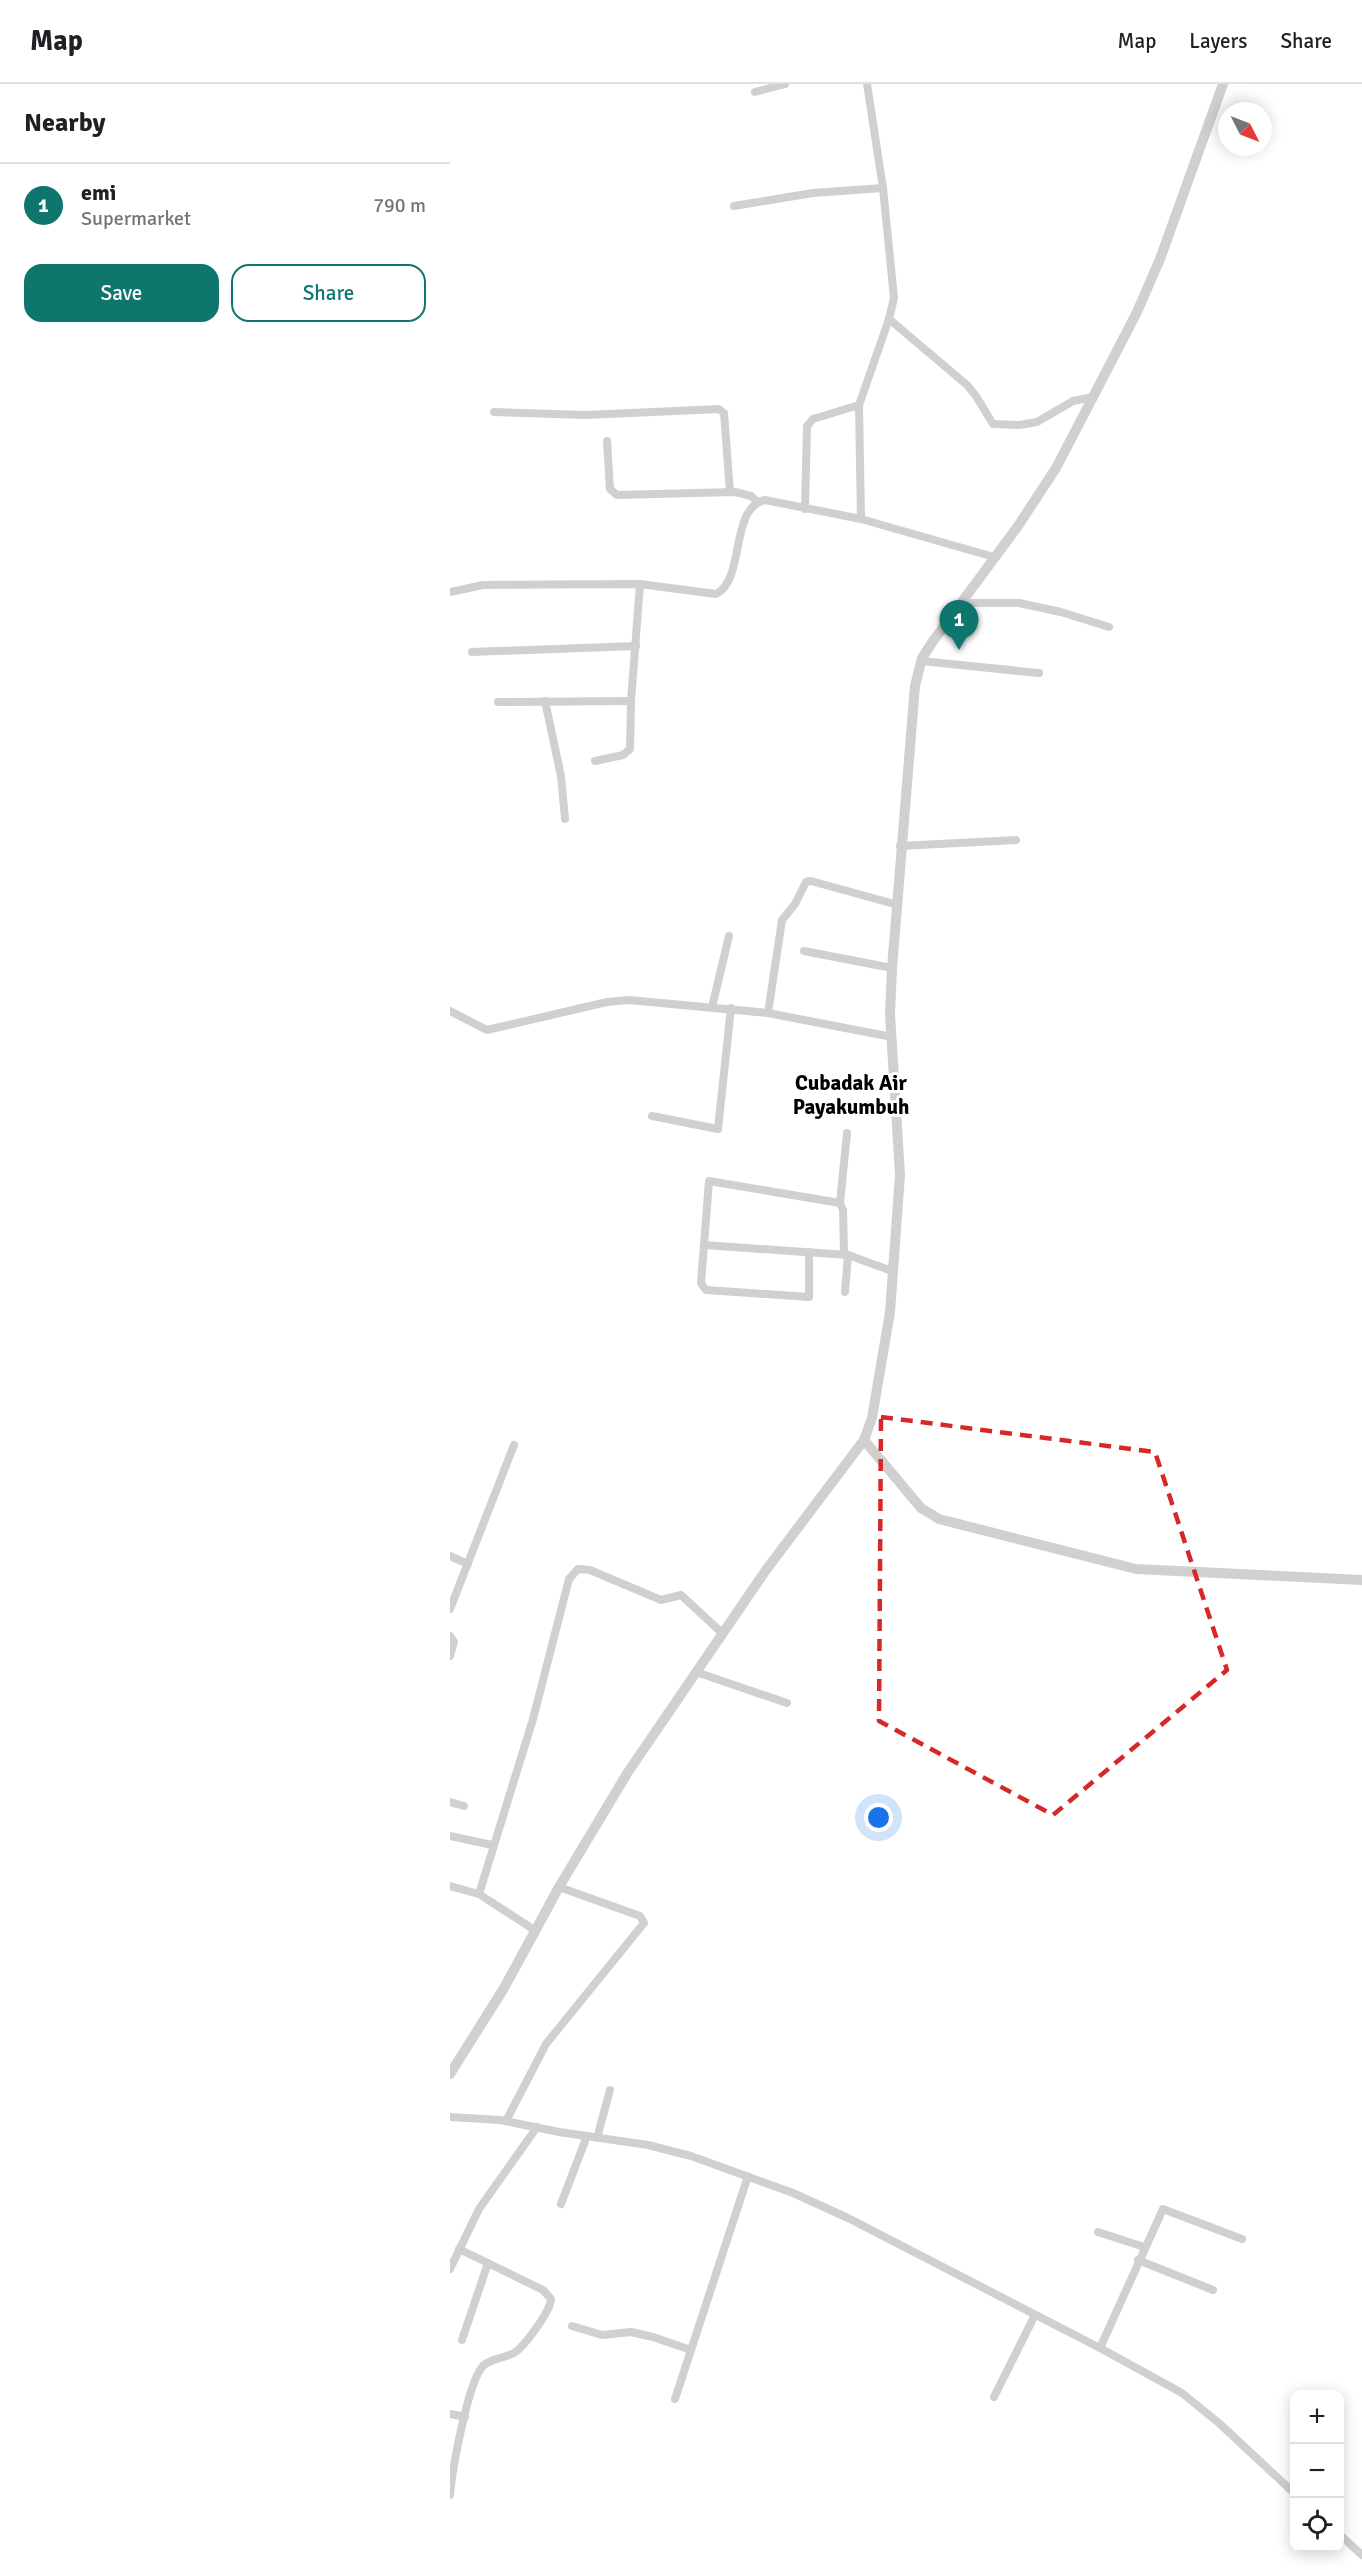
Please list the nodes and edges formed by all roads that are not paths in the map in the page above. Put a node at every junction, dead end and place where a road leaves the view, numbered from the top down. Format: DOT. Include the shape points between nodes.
graph roads {
  1 [pos="785,84"];
  2 [pos="867,84"];
  3 [pos="1223,84"];
  4 [pos="755,92"];
  5 [pos="883,188"];
  6 [pos="734,206"];
  7 [pos="889,319"];
  8 [pos="1093,397"];
  9 [pos="859,405"];
  10 [pos="494,412"];
  11 [pos="607,441"];
  12 [pos="730,492"];
  13 [pos="758,502"];
  14 [pos="805,509"];
  15 [pos="861,519"];
  16 [pos="994,557"];
  17 [pos="640,584"];
  18 [pos="450,592"];
  19 [pos="960,603"];
  20 [pos="1109,627"];
  21 [pos="636,646"];
  22 [pos="472,652"];
  23 [pos="921,661"];
  24 [pos="1038,673"];
  25 [pos="631,701"];
  26 [pos="498,702"];
  27 [pos="545,702"];
  28 [pos="595,761"];
  29 [pos="565,819"];
  30 [pos="1016,840"];
  31 [pos="900,846"];
  32 [pos="898,905"];
  33 [pos="729,936"];
  34 [pos="804,951"];
  35 [pos="892,968"];
  36 [pos="712,1007"];
  37 [pos="731,1008"];
  38 [pos="450,1011"];
  39 [pos="768,1013"];
  40 [pos="892,1037"];
  41 [pos="652,1116"];
  42 [pos="847,1134"];
  43 [pos="840,1203"];
  44 [pos="704,1245"];
  45 [pos="809,1252"];
  46 [pos="846,1255"];
  47 [pos="892,1271"];
  48 [pos="845,1292"];
  49 [pos="864,1440"];
  50 [pos="514,1445"];
  51 [pos="450,1556"];
  52 [pos="468,1564"];
  53 [pos="1362,1580"];
  54 [pos="450,1609"];
  55 [pos="722,1633"];
  56 [pos="450,1636"];
  57 [pos="450,1656"];
  58 [pos="696,1671"];
  59 [pos="787,1703"];
  60 [pos="450,1802"];
  61 [pos="464,1806"];
  62 [pos="450,1836"];
  63 [pos="492,1845"];
  64 [pos="450,1886"];
  65 [pos="559,1887"];
  66 [pos="479,1894"];
  67 [pos="536,1931"];
  68 [pos="450,2074"];
  69 [pos="610,2090"];
  70 [pos="450,2117"];
  71 [pos="506,2121"];
  72 [pos="537,2127"];
  73 [pos="587,2136"];
  74 [pos="597,2138"];
  75 [pos="748,2176"];
  76 [pos="561,2204"];
  77 [pos="1098,2232"];
  78 [pos="1242,2239"];
  79 [pos="1144,2247"];
  80 [pos="459,2249"];
  81 [pos="1138,2260"];
  82 [pos="488,2263"];
  83 [pos="450,2269"];
  84 [pos="1214,2290"];
  85 [pos="1035,2315"];
  86 [pos="572,2326"];
  87 [pos="462,2340"];
  88 [pos="1100,2348"];
  89 [pos="692,2350"];
  90 [pos="994,2397"];
  91 [pos="675,2399"];
  92 [pos="450,2414"];
  93 [pos="465,2417"];
  94 [pos="1290,2489"];
  95 [pos="450,2495"];
  96 [pos="1344,2539"];
  97 [pos="1362,2555"];
  1 -- 4 [label="street"];
  2 -- 5 [label="street"];
  3 -- 8 [label="street" via="1160,258"];
  5 -- 6 [label="street" via="813,193"];
  5 -- 7 [label="street" via="894,298"];
  7 -- 8 [label="street" via="967,385 993,424 1037,422 1073,401"];
  7 -- 9 [label="street"];
  8 -- 16 [label="street" via="1056,468"];
  9 -- 14 [label="street" via="808,423"];
  9 -- 15 [label="street"];
  10 -- 12 [label="street" via="586,415 719,409 724,413"];
  11 -- 12 [label="street" via="610,489 617,495"];
  12 -- 13 [label="street"];
  13 -- 14 [label="street" via="774,501"];
  13 -- 17 [label="street" via="747,514 729,580 722,591 712,594"];
  14 -- 15 [label="street"];
  15 -- 16 [label="street"];
  16 -- 19 [label="street"];
  17 -- 18 [label="street" via="483,585"];
  17 -- 21 [label="street"];
  19 -- 20 [label="street" via="1018,603"];
  19 -- 23 [label="street"];
  21 -- 22 [label="street"];
  21 -- 25 [label="street"];
  23 -- 24 [label="street"];
  23 -- 31 [label="street" via="915,686"];
  25 -- 27 [label="street"];
  25 -- 28 [label="street" via="629,751"];
  26 -- 27 [label="street"];
  27 -- 29 [label="street" via="561,776"];
  30 -- 31 [label="street"];
  31 -- 32 [label="street"];
  32 -- 35 [label="street"];
  32 -- 39 [label="street" via="806,882 782,920"];
  33 -- 36 [label="street"];
  34 -- 35 [label="street"];
  35 -- 40 [label="street"];
  36 -- 37 [label="street"];
  36 -- 38 [label="street" via="619,1001 487,1030"];
  37 -- 39 [label="street"];
  37 -- 41 [label="street" via="718,1129"];
  39 -- 40 [label="street"];
  40 -- 47 [label="street" via="900,1175"];
  42 -- 43 [label="street"];
  43 -- 44 [label="street" via="709,1181"];
  43 -- 46 [label="street"];
  44 -- 45 [label="street"];
  44 -- 45 [label="street" via="701,1283 710,1291 809,1297"];
  45 -- 46 [label="street"];
  46 -- 47 [label="street"];
  46 -- 48 [label="street"];
  47 -- 49 [label="street" via="880,1376"];
  49 -- 53 [label="street" via="921,1508 939,1518 1132,1568"];
  49 -- 55 [label="street"];
  50 -- 52 [label="street"];
  51 -- 52 [label="street"];
  52 -- 54 [label="street"];
  55 -- 58 [label="street"];
  55 -- 63 [label="street" via="681,1595 661,1600 590,1569 573,1573 533,1719"];
  56 -- 57 [label="street" via="454,1642"];
  58 -- 59 [label="street"];
  58 -- 65 [label="street" via="628,1772"];
  60 -- 61 [label="street"];
  62 -- 63 [label="street"];
  63 -- 66 [label="street"];
  64 -- 66 [label="street"];
  65 -- 67 [label="street"];
  65 -- 71 [label="street" via="640,1916 644,1923 546,2044"];
  66 -- 67 [label="street"];
  67 -- 68 [label="street"];
  69 -- 74 [label="street"];
  70 -- 71 [label="street"];
  71 -- 72 [label="street"];
  72 -- 73 [label="street"];
  72 -- 80 [label="street" via="479,2209"];
  73 -- 74 [label="street"];
  73 -- 76 [label="street"];
  74 -- 75 [label="street" via="648,2145"];
  75 -- 85 [label="street" via="848,2218"];
  75 -- 89 [label="street"];
  77 -- 79 [label="street"];
  78 -- 79 [label="street" via="1163,2209"];
  79 -- 81 [label="street"];
  80 -- 82 [label="street"];
  80 -- 83 [label="street"];
  81 -- 84 [label="street"];
  81 -- 88 [label="street"];
  82 -- 87 [label="street"];
  82 -- 93 [label="street" via="543,2290 551,2299 516,2352 480,2369"];
  85 -- 88 [label="street"];
  85 -- 90 [label="street"];
  86 -- 89 [label="street" via="602,2335 632,2332"];
  88 -- 94 [label="street" via="1182,2393"];
  89 -- 91 [label="street"];
  92 -- 93 [label="street"];
  93 -- 95 [label="street"];
  96 -- 97 [label="street"];
}
